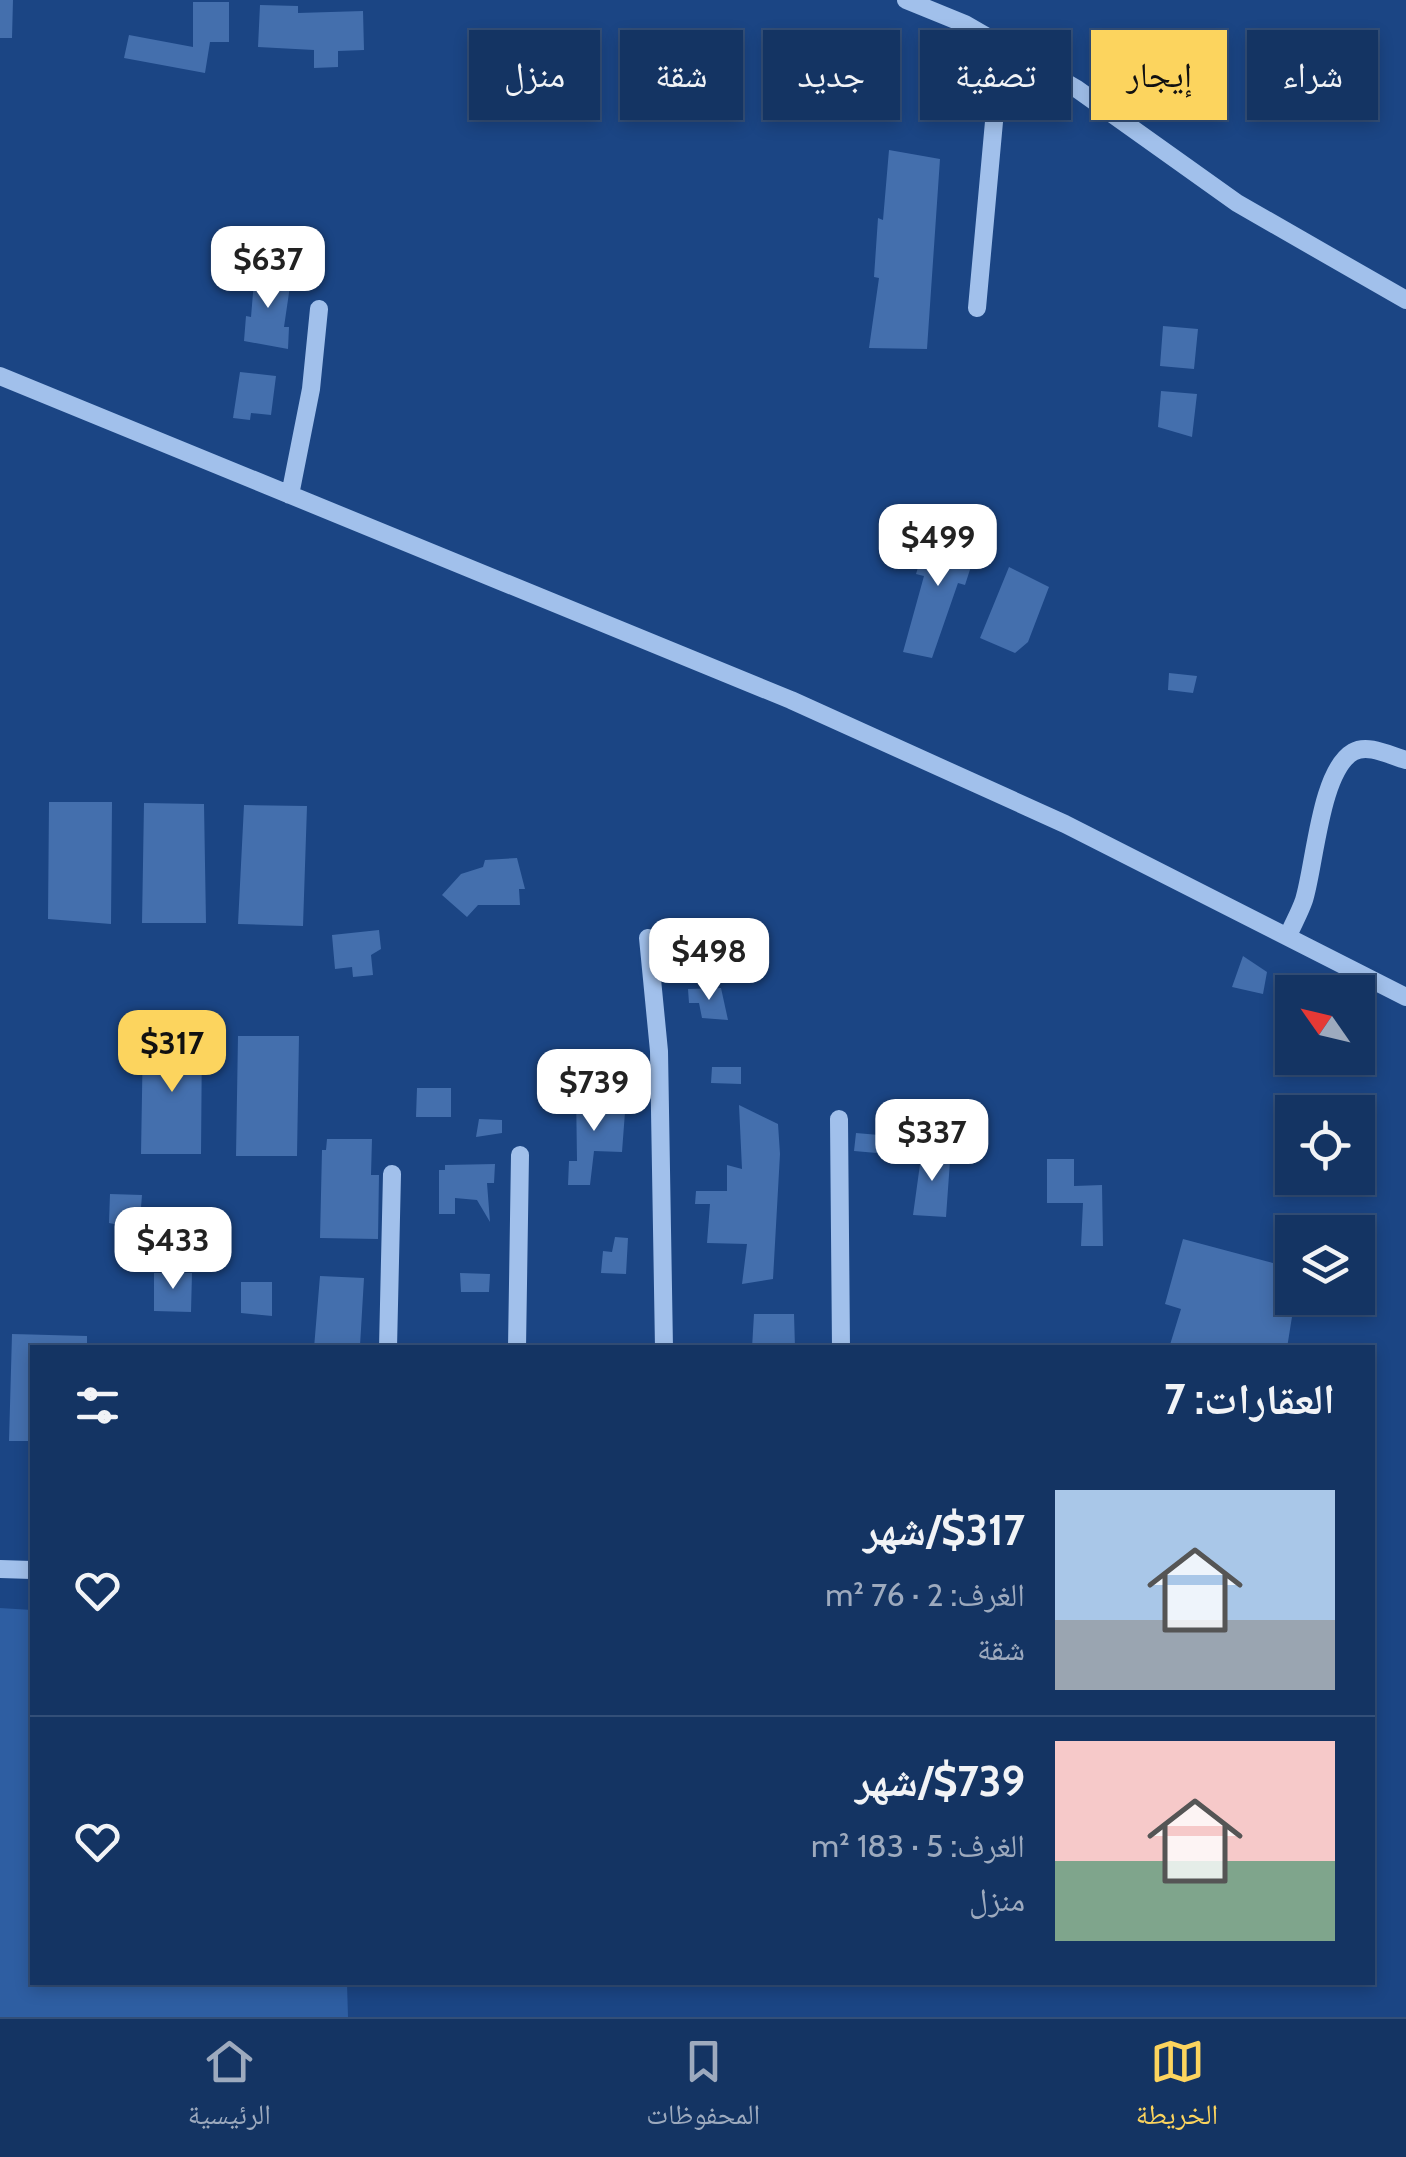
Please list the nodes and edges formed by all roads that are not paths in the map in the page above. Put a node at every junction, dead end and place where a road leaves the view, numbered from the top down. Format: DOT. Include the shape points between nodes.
graph roads {
  1 [pos="906,0"];
  2 [pos="968,30"];
  3 [pos="1071,86"];
  4 [pos="994,120"];
  5 [pos="1406,300"];
  6 [pos="319,308"];
  7 [pos="976,308"];
  8 [pos="0,376"];
  9 [pos="290,495"];
  10 [pos="1406,760"];
  11 [pos="1288,936"];
  12 [pos="648,938"];
  13 [pos="1406,998"];
  14 [pos="840,1120"];
  15 [pos="520,1154"];
  16 [pos="392,1174"];
  17 [pos="388,1345"];
  18 [pos="517,1345"];
  19 [pos="664,1345"];
  20 [pos="841,1345"];
  21 [pos="0,1569"];
  22 [pos="30,1570"];
  1 -- 2 [label="street"];
  3 -- 5 [label="street" via="1237,203"];
  4 -- 7 [label="street"];
  6 -- 9 [label="street"];
  8 -- 9 [label="street"];
  9 -- 11 [label="street" via="791,700 1065,824"];
  10 -- 11 [label="street" via="1368,748 1352,752 1341,766"];
  11 -- 13 [label="street"];
  12 -- 19 [label="street" via="659,1051"];
  14 -- 20 [label="street"];
  15 -- 18 [label="street"];
  16 -- 17 [label="street"];
  21 -- 22 [label="street"];
}
